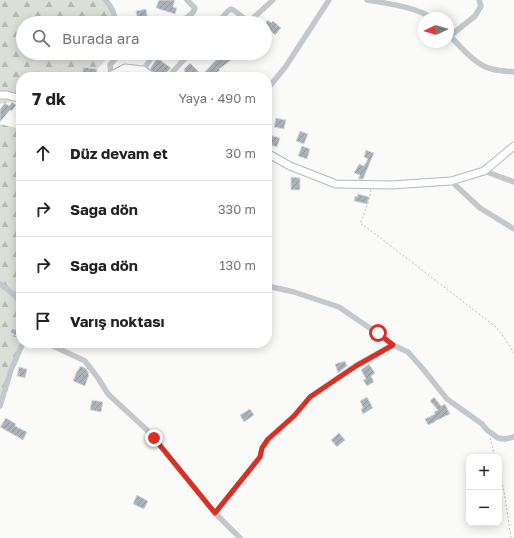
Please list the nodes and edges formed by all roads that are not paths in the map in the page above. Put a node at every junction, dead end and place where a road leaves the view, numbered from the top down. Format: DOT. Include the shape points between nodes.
graph roads {
  1 [pos="105,0"];
  2 [pos="187,0"];
  3 [pos="272,0"];
  4 [pos="329,0"];
  5 [pos="367,0"];
  6 [pos="479,0"];
  7 [pos="420,12"];
  8 [pos="114,16"];
  9 [pos="189,16"];
  10 [pos="223,16"];
  11 [pos="241,16"];
  12 [pos="255,16"];
  13 [pos="454,31"];
  14 [pos="454,40"];
  15 [pos="115,60"];
  16 [pos="150,60"];
  17 [pos="184,60"];
  18 [pos="144,70"];
  19 [pos="110,72"];
  20 [pos="118,72"];
  21 [pos="147,72"];
  22 [pos="173,72"];
  23 [pos="514,72"];
  24 [pos="272,84"];
  25 [pos="0,95"];
  26 [pos="16,98"];
  27 [pos="514,146"];
  28 [pos="272,156"];
  29 [pos="484,171"];
  30 [pos="451,181"];
  31 [pos="514,182"];
  32 [pos="514,229"];
  33 [pos="0,284"];
  34 [pos="272,287"];
  35 [pos="16,298"];
  36 [pos="393,345"];
  37 [pos="21,348"];
  38 [pos="57,348"];
  39 [pos="0,406"];
  40 [pos="514,437"];
  41 [pos="215,513"];
  42 [pos="240,538"];
  1 -- 8 [label="street"];
  2 -- 9 [label="street" via="195,8"];
  3 -- 12 [label="street"];
  4 -- 24 [label="street"];
  5 -- 7 [label="street"];
  6 -- 13 [label="street" via="481,6 475,16"];
  10 -- 11 [label="street" via="231,9"];
  14 -- 23 [label="street" via="465,52 490,69"];
  15 -- 19 [label="street" via="110,65"];
  16 -- 18 [label="street"];
  17 -- 22 [label="street"];
  18 -- 20 [label="street" via="125,68"];
  18 -- 21 [label="street"];
  25 -- 26 [label="street"];
  27 -- 29 [label="street"];
  28 -- 30 [label="street" via="290,166 336,184 391,185"];
  29 -- 30 [label="street"];
  29 -- 31 [label="street"];
  30 -- 32 [label="street" via="480,208"];
  33 -- 35 [label="street"];
  34 -- 36 [label="street" via="339,307"];
  36 -- 40 [label="street" via="408,352 447,399 487,430 498,438"];
  36 -- 41 [label="street" via="310,397 294,416 268,439 260,457"];
  37 -- 39 [label="street"];
  38 -- 41 [label="street" via="85,361 108,394 147,430"];
  41 -- 42 [label="street"];
}
